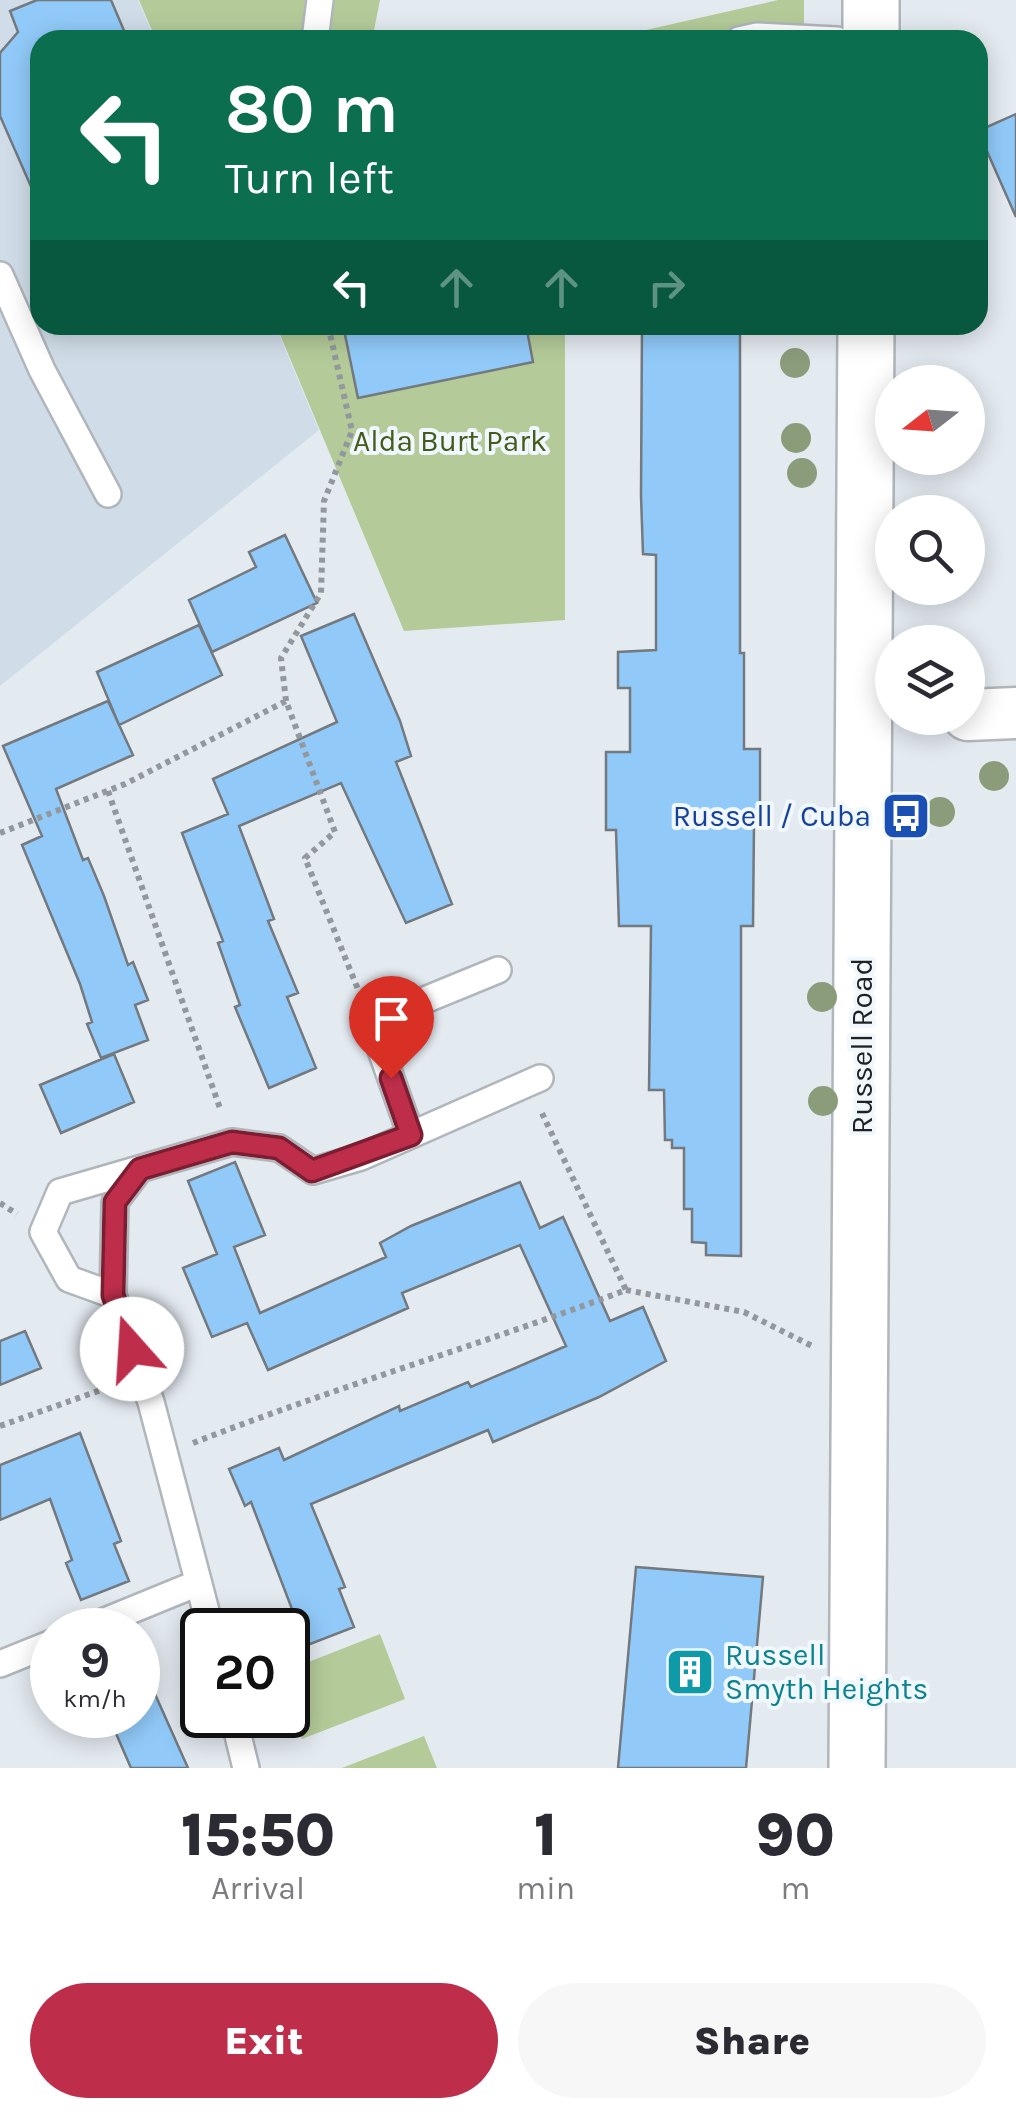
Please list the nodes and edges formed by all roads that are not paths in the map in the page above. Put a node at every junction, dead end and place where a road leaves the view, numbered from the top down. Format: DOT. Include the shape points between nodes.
graph roads {
  1 [pos="320,0"];
  2 [pos="871,0"];
  3 [pos="316,30"];
  4 [pos="870,30"];
  5 [pos="0,275"];
  6 [pos="866,335"];
  7 [pos="108,494"];
  8 [pos="875,625"];
  9 [pos="1016,713"];
  10 [pos="985,714"];
  11 [pos="877,735"];
  12 [pos="498,970"];
  13 [pos="534,1080"];
  14 [pos="411,1135"];
  15 [pos="140,1169"];
  16 [pos="113,1295"];
  17 [pos="198,1582"];
  18 [pos="136,1608"];
  19 [pos="204,1608"];
  20 [pos="30,1652"];
  21 [pos="0,1664"];
  22 [pos="239,1738"];
  23 [pos="246,1768"];
  24 [pos="857,1768"];
  1 -- 3 [label="lane"];
  2 -- 4 [label="street"];
  5 -- 7 [label="lane"];
  6 -- 8 [label="street, Russell Road"];
  9 -- 10 [label="street"];
  11 -- 24 [label="street, Russell Road" via="860,1347"];
  12 -- 14 [label="lane" via="370,1022"];
  13 -- 14 [label="lane"];
  14 -- 15 [label="lane" via="312,1171 279,1148 232,1142"];
  15 -- 16 [label="lane" via="115,1202"];
  15 -- 16 [label="lane" via="60,1192 44,1232 69,1279"];
  16 -- 17 [label="lane"];
  17 -- 18 [label="lane"];
  17 -- 19 [label="lane"];
  20 -- 21 [label="lane"];
  22 -- 23 [label="lane"];
}
